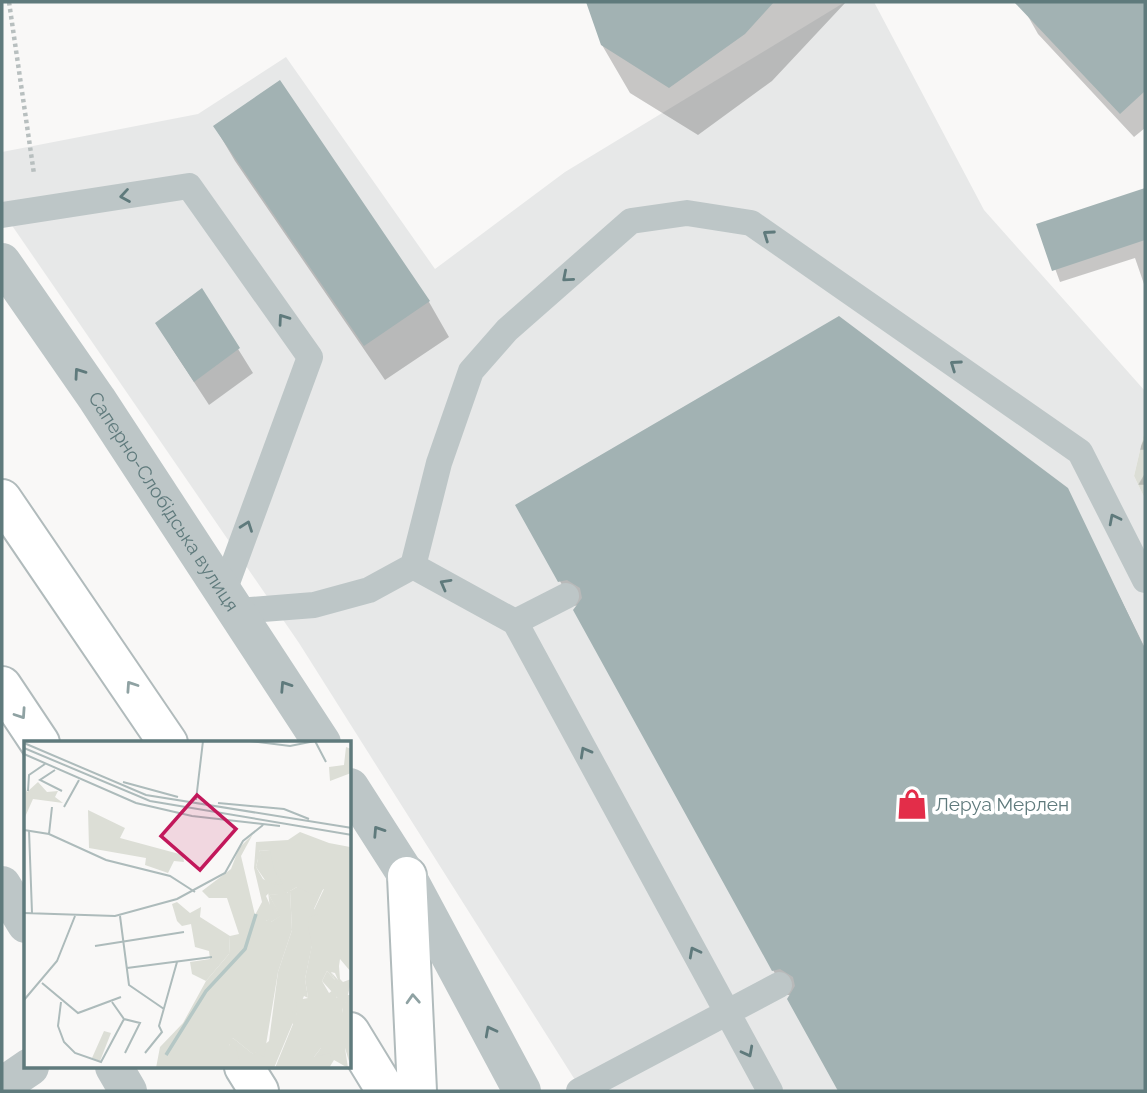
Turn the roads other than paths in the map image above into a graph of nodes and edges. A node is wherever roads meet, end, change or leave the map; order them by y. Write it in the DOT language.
graph roads {
  1 [pos="2,215"];
  2 [pos="2,262"];
  3 [pos="2,499"];
  4 [pos="413,566"];
  5 [pos="1145,580"];
  6 [pos="566,596"];
  7 [pos="231,601"];
  8 [pos="514,622"];
  9 [pos="2,686"];
  10 [pos="39,741"];
  11 [pos="168,741"];
  12 [pos="321,741"];
  13 [pos="352,790"];
  14 [pos="407,876"];
  15 [pos="2,885"];
  16 [pos="24,921"];
  17 [pos="779,985"];
  18 [pos="727,1012"];
  19 [pos="352,1035"];
  20 [pos="29,1068"];
  21 [pos="115,1068"];
  22 [pos="245,1068"];
  23 [pos="2,1086"];
  24 [pos="128,1091"];
  25 [pos="259,1091"];
  26 [pos="386,1091"];
  27 [pos="417,1091"];
  28 [pos="522,1091"];
  29 [pos="579,1091"];
  30 [pos="770,1091"];
  7 -- 1 [label="lane, one-way"];
  7 -- 2 [label="street, Саперно-Слобідська вулиця, one-way"];
  11 -- 3 [label="main road, one-way"];
  5 -- 4 [label="lane, one-way"];
  4 -- 7 [label="lane"];
  8 -- 4 [label="lane, one-way"];
  6 -- 8 [label="lane"];
  12 -- 7 [label="street, Саперно-Слобідська вулиця, one-way"];
  18 -- 8 [label="lane, one-way"];
  9 -- 10 [label="main road, one-way"];
  14 -- 13 [label="street, one-way"];
  27 -- 14 [label="main road, one-way"];
  28 -- 14 [label="street, one-way"];
  15 -- 16 [label="street"];
  17 -- 18 [label="lane"];
  18 -- 29 [label="lane"];
  18 -- 30 [label="lane, one-way"];
  19 -- 26 [label="main road"];
  20 -- 23 [label="street"];
  21 -- 24 [label="street"];
  22 -- 25 [label="main road"];
}
